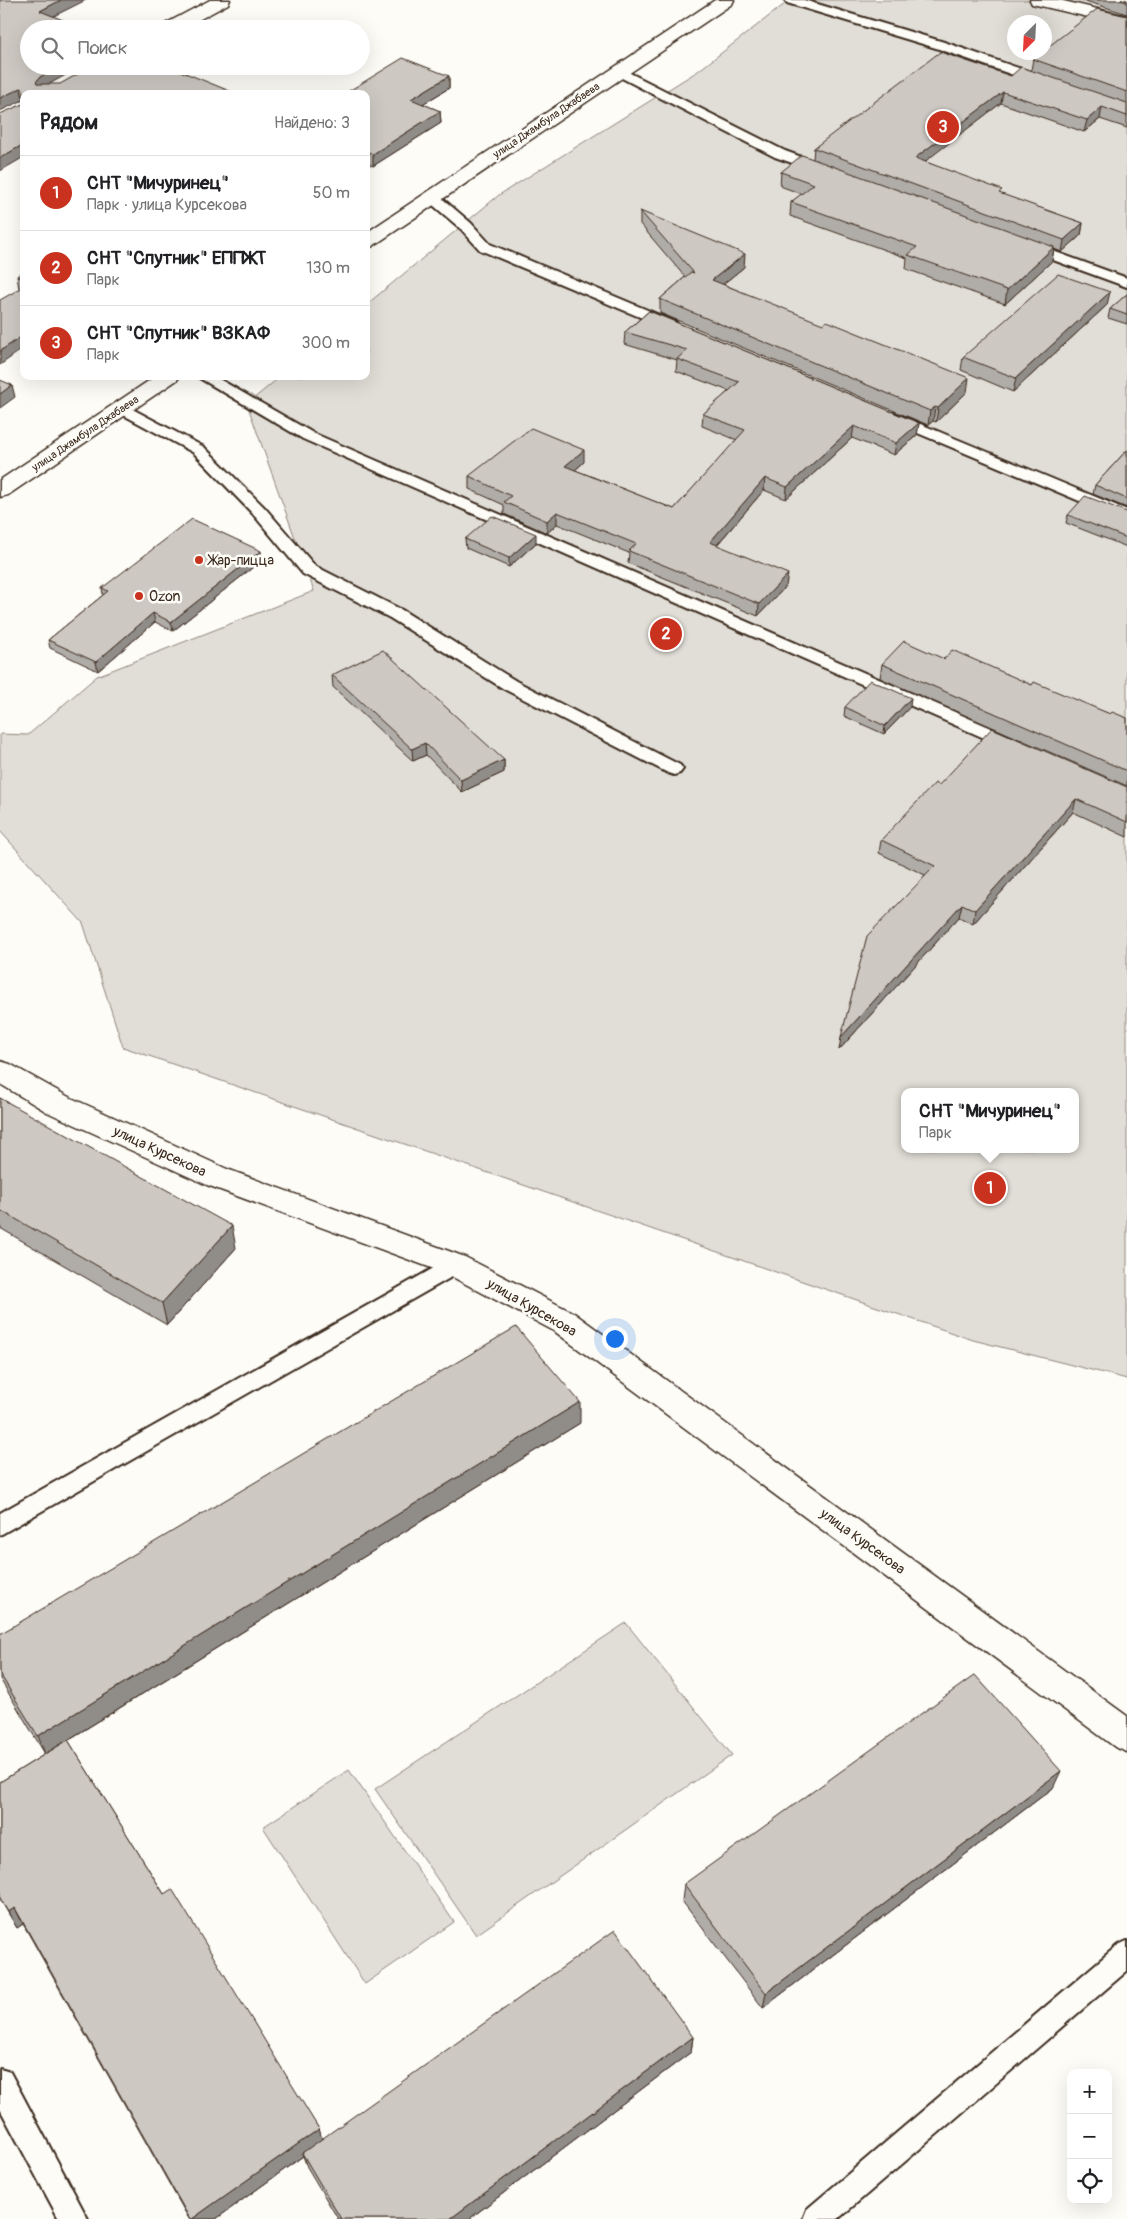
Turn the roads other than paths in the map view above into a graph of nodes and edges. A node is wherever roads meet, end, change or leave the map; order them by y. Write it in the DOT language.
graph roads {
  1 [pos="222,0"];
  2 [pos="726,0"];
  3 [pos="791,0"];
  4 [pos="1038,0"];
  5 [pos="185,20"];
  6 [pos="1127,21"];
  7 [pos="618,71"];
  8 [pos="1052,84"];
  9 [pos="835,174"];
  10 [pos="432,197"];
  11 [pos="370,239"];
  12 [pos="1018,242"];
  13 [pos="1127,283"];
  14 [pos="687,332"];
  15 [pos="164,380"];
  16 [pos="210,380"];
  17 [pos="121,408"];
  18 [pos="879,412"];
  19 [pos="0,490"];
  20 [pos="1127,516"];
  21 [pos="1027,750"];
  22 [pos="674,769"];
  23 [pos="0,1071"];
  24 [pos="455,1264"];
  25 [pos="0,1525"];
  26 [pos="1127,1736"];
  27 [pos="1127,1954"];
  28 [pos="0,2082"];
  29 [pos="74,2219"];
  30 [pos="817,2219"];
  1 -- 5 [label="street"];
  2 -- 7 [label="street, улица Джамбула Джабаева"];
  3 -- 8 [label="lane"];
  4 -- 6 [label="street"];
  7 -- 9 [label="lane"];
  7 -- 10 [label="street, улица Джамбула Джабаева"];
  10 -- 11 [label="street, улица Джамбула Джабаева"];
  10 -- 14 [label="lane"];
  12 -- 13 [label="lane"];
  15 -- 17 [label="street, улица Джамбула Джабаева"];
  16 -- 21 [label="lane"];
  17 -- 19 [label="street, улица Джамбула Джабаева"];
  17 -- 22 [label="lane"];
  18 -- 20 [label="lane"];
  23 -- 24 [label="street, улица Курсекова"];
  24 -- 25 [label="lane"];
  24 -- 26 [label="street, улица Курсекова"];
  27 -- 30 [label="lane"];
  28 -- 29 [label="lane"];
}
